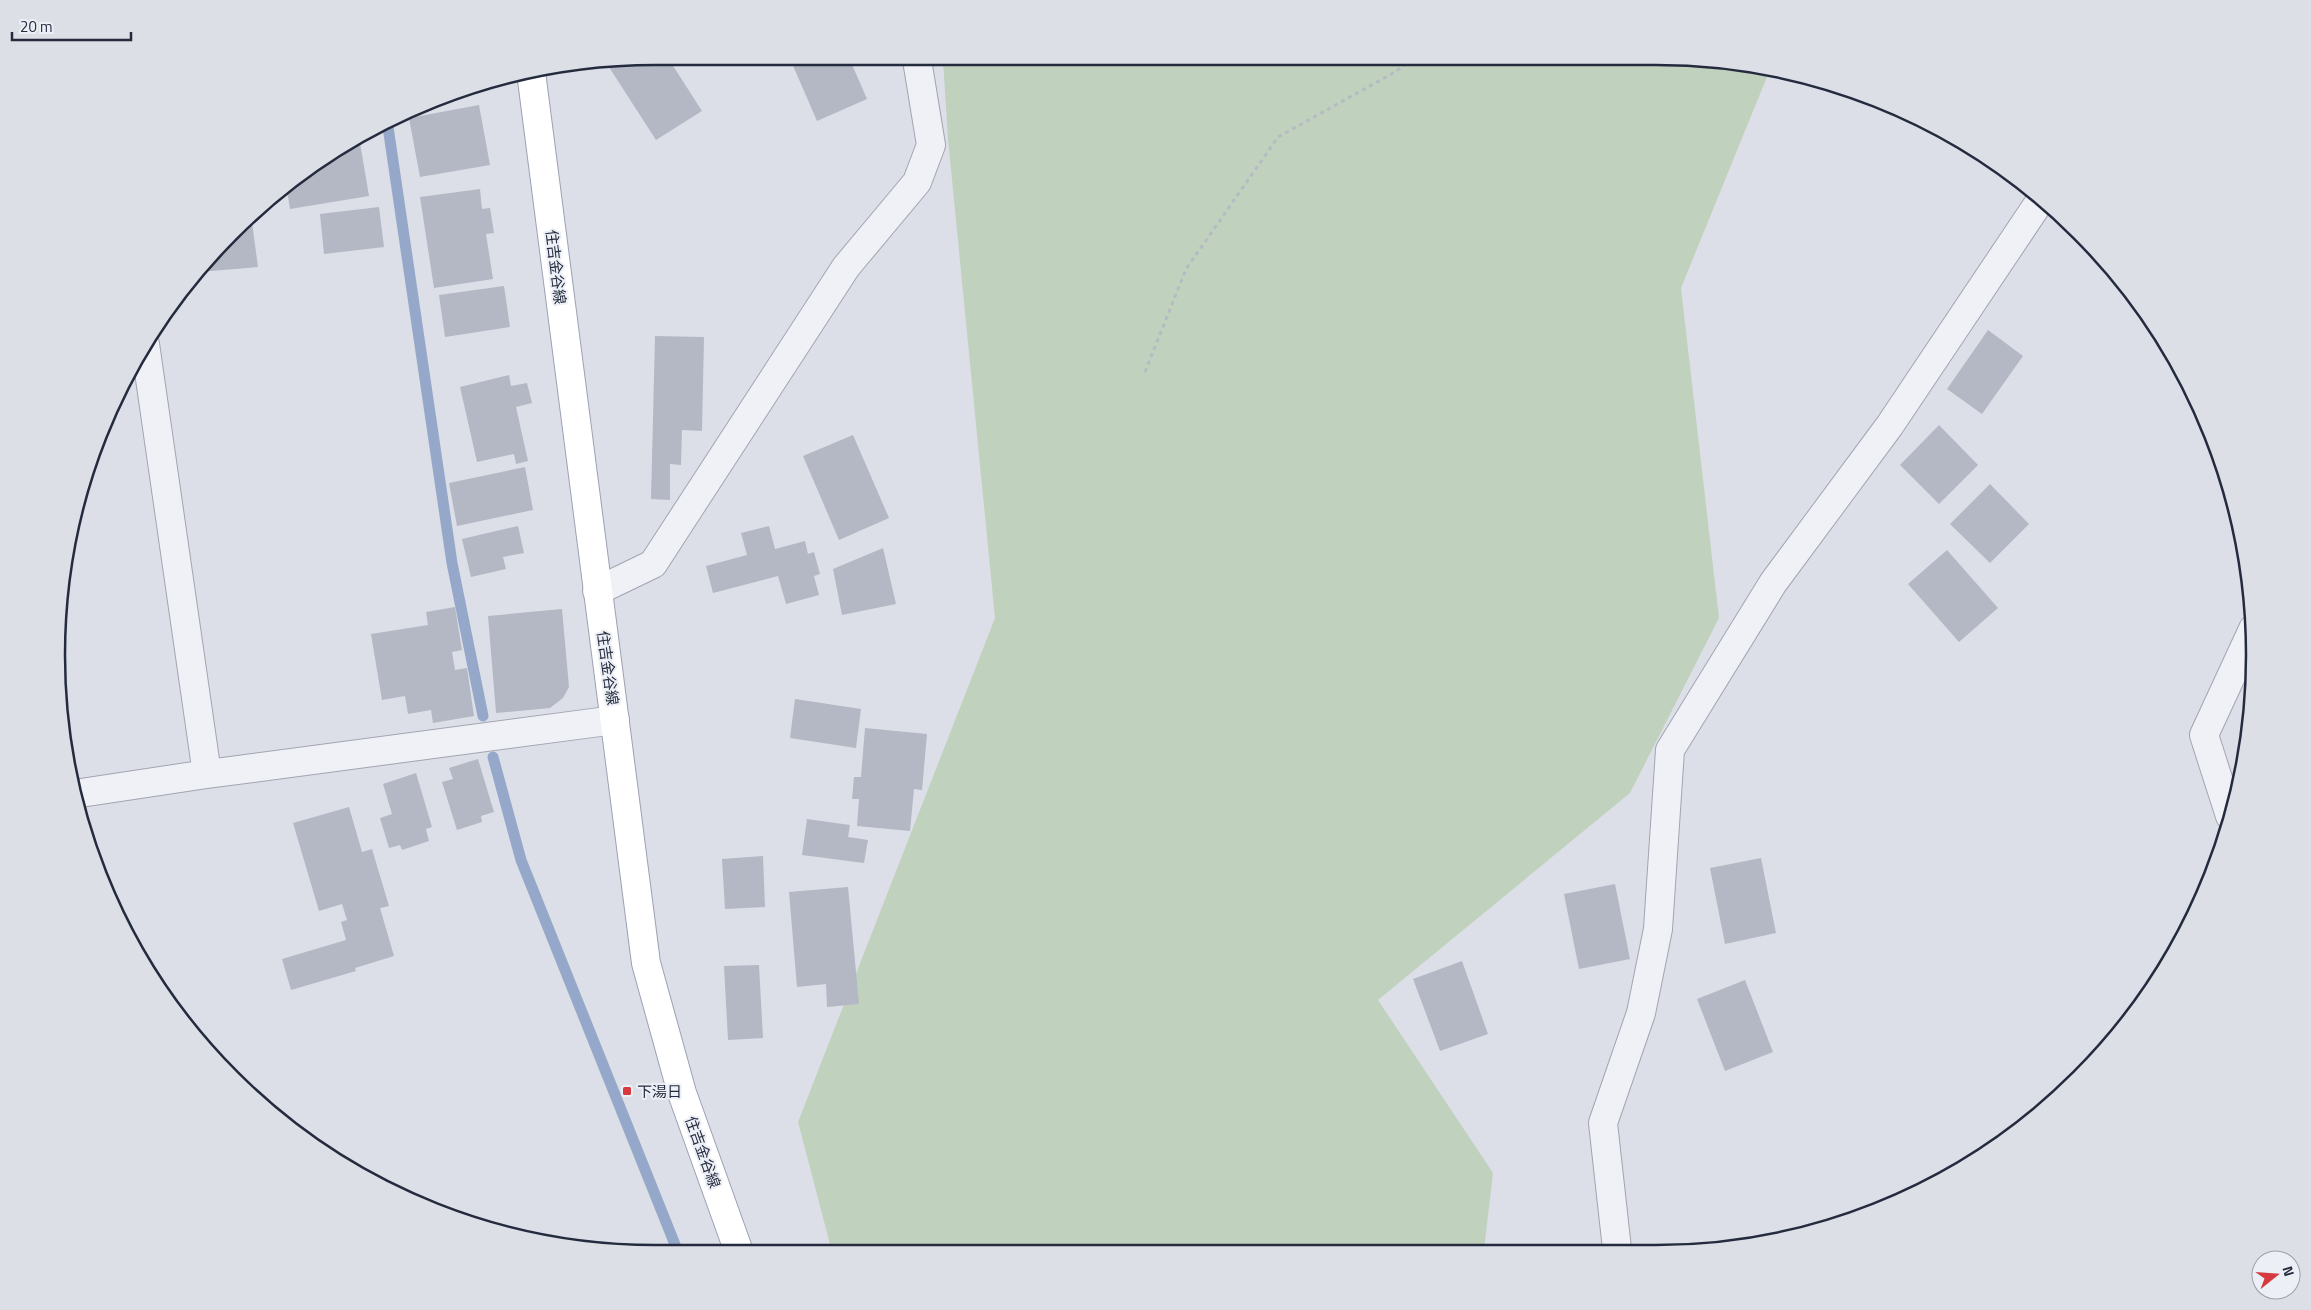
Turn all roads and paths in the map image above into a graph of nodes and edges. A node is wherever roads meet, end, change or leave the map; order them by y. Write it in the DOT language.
graph roads {
  1 [pos="918,65"];
  2 [pos="1404,65"];
  3 [pos="532,78"];
  4 [pos="2037,205"];
  5 [pos="147,356"];
  6 [pos="1145,372"];
  7 [pos="597,591"];
  8 [pos="2246,645"];
  9 [pos="615,720"];
  10 [pos="207,774"];
  11 [pos="81,793"];
  12 [pos="2227,805"];
  13 [pos="736,1245"];
  14 [pos="1617,1245"];
  1 -- 7 [label="street"];
  2 -- 6 [label="path"];
  3 -- 7 [label="main road, 住吉金谷線"];
  4 -- 14 [label="street"];
  5 -- 10 [label="street"];
  7 -- 9 [label="main road, 住吉金谷線"];
  8 -- 12 [label="street"];
  9 -- 10 [label="street"];
  9 -- 13 [label="main road, 住吉金谷線"];
  10 -- 11 [label="street"];
}
